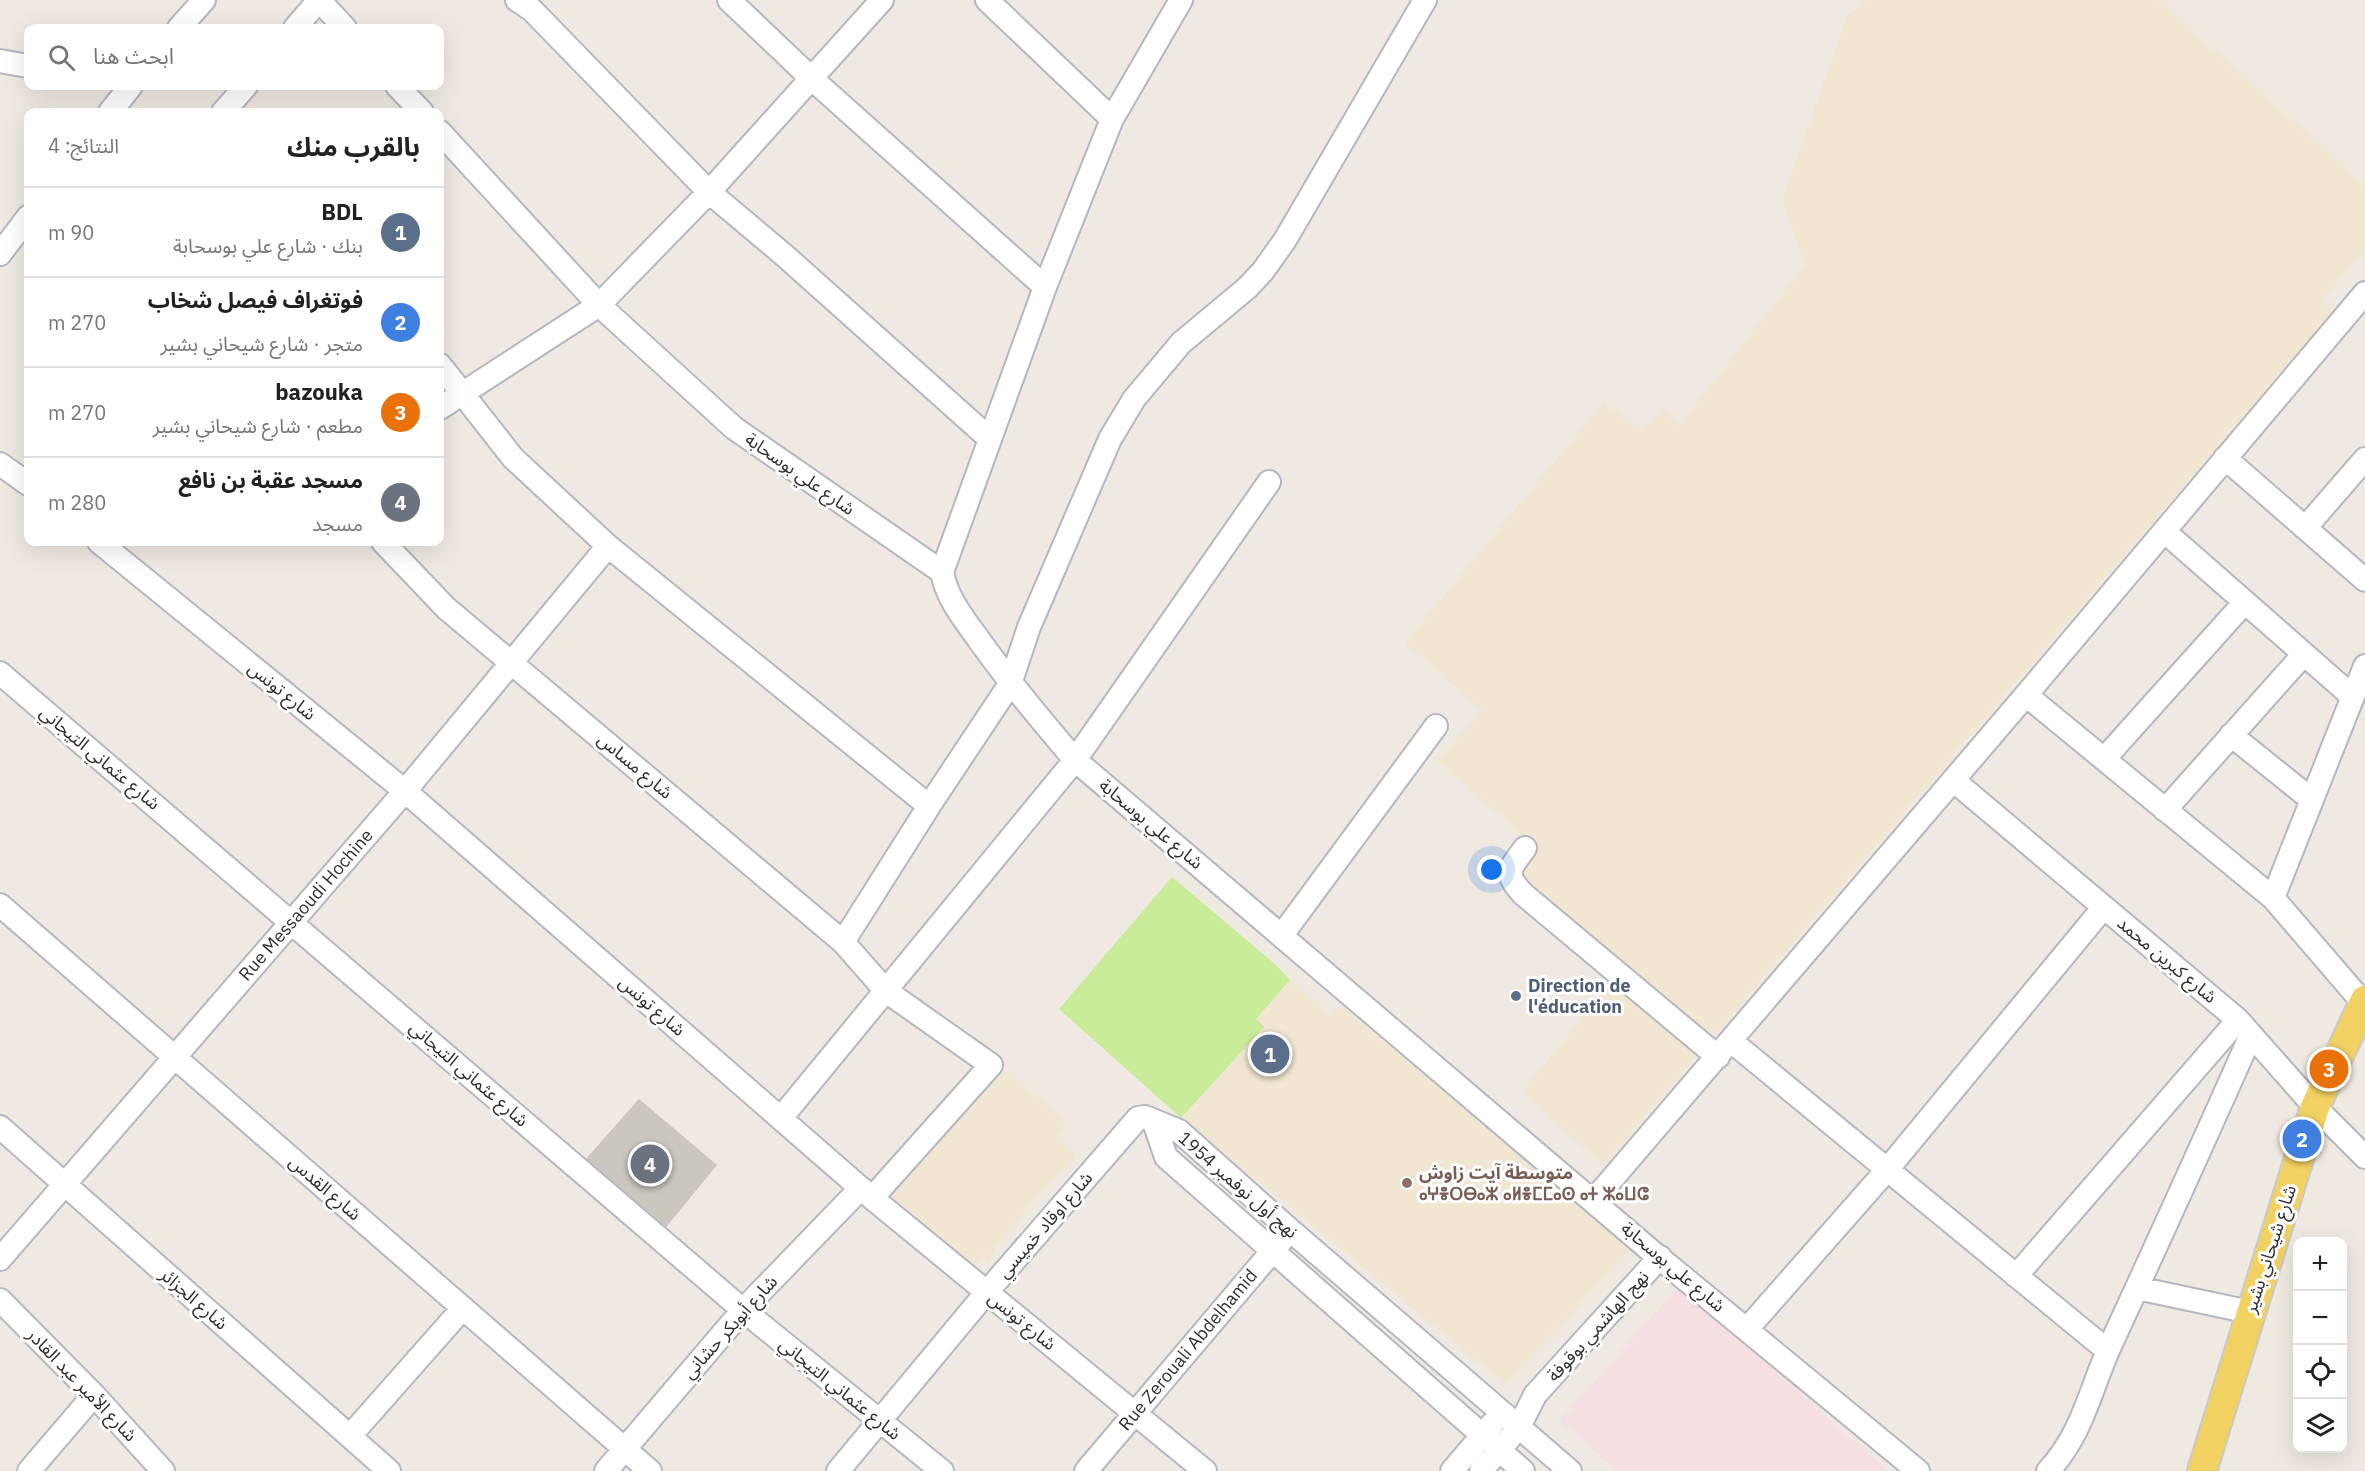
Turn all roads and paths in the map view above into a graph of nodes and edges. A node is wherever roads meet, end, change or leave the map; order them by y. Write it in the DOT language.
graph roads {
  1 [pos="204,0"];
  2 [pos="319,0"];
  3 [pos="517,0"];
  4 [pos="729,0"];
  5 [pos="882,0"];
  6 [pos="987,0"];
  7 [pos="1181,0"];
  8 [pos="1425,0"];
  9 [pos="183,24"];
  10 [pos="298,24"];
  11 [pos="341,24"];
  12 [pos="0,61"];
  13 [pos="24,65"];
  14 [pos="811,78"];
  15 [pos="127,90"];
  16 [pos="243,90"];
  17 [pos="401,90"];
  18 [pos="113,108"];
  19 [pos="229,108"];
  20 [pos="418,108"];
  21 [pos="1112,119"];
  22 [pos="444,136"];
  23 [pos="709,192"];
  24 [pos="24,222"];
  25 [pos="0,254"];
  26 [pos="1045,287"];
  27 [pos="2365,294"];
  28 [pos="598,306"];
  29 [pos="444,370"];
  30 [pos="462,394"];
  31 [pos="444,405"];
  32 [pos="990,439"];
  33 [pos="2225,458"];
  34 [pos="2365,459"];
  35 [pos="0,464"];
  36 [pos="24,481"];
  37 [pos="1269,482"];
  38 [pos="2305,528"];
  39 [pos="2164,531"];
  40 [pos="104,546"];
  41 [pos="387,546"];
  42 [pos="608,546"];
  43 [pos="942,572"];
  44 [pos="2365,580"];
  45 [pos="2245,602"];
  46 [pos="2304,654"];
  47 [pos="513,663"];
  48 [pos="2365,666"];
  49 [pos="0,673"];
  50 [pos="1010,684"];
  51 [pos="2026,695"];
  52 [pos="2353,697"];
  53 [pos="1436,726"];
  54 [pos="2231,735"];
  55 [pos="2104,759"];
  56 [pos="1075,760"];
  57 [pos="1953,780"];
  58 [pos="405,791"];
  59 [pos="2312,800"];
  60 [pos="929,806"];
  61 [pos="2165,810"];
  62 [pos="1525,848"];
  63 [pos="2273,898"];
  64 [pos="0,905"];
  65 [pos="2104,907"];
  66 [pos="291,921"];
  67 [pos="1282,935"];
  68 [pos="843,942"];
  69 [pos="886,991"];
  70 [pos="2364,1003"];
  71 [pos="2245,1027"];
  72 [pos="1724,1049"];
  73 [pos="176,1058"];
  74 [pos="2315,1107"];
  75 [pos="782,1118"];
  76 [pos="1146,1120"];
  77 [pos="0,1126"];
  78 [pos="2365,1156"];
  79 [pos="1886,1171"];
  80 [pos="64,1184"];
  81 [pos="866,1193"];
  82 [pos="1593,1200"];
  83 [pos="1290,1230"];
  84 [pos="1272,1251"];
  85 [pos="1660,1257"];
  86 [pos="0,1259"];
  87 [pos="2016,1276"];
  88 [pos="2137,1288"];
  89 [pos="986,1293"];
  90 [pos="0,1300"];
  91 [pos="463,1308"];
  92 [pos="743,1310"];
  93 [pos="2250,1312"];
  94 [pos="1747,1329"];
  95 [pos="2108,1351"];
  96 [pos="94,1395"];
  97 [pos="1535,1395"];
  98 [pos="1135,1412"];
  99 [pos="1503,1412"];
  100 [pos="881,1422"];
  101 [pos="1520,1427"];
  102 [pos="350,1436"];
  103 [pos="1491,1443"];
  104 [pos="624,1449"];
  105 [pos="29,1471"];
  106 [pos="163,1471"];
  107 [pos="389,1471"];
  108 [pos="606,1471"];
  109 [pos="650,1471"];
  110 [pos="838,1471"];
  111 [pos="942,1471"];
  112 [pos="1086,1471"];
  113 [pos="1204,1471"];
  114 [pos="1452,1471"];
  115 [pos="1481,1471"];
  116 [pos="1523,1471"];
  117 [pos="1570,1471"];
  118 [pos="1918,1471"];
  119 [pos="2048,1471"];
  120 [pos="2202,1471"];
  1 -- 9 [label="street"];
  2 -- 10 [label="street"];
  2 -- 11 [label="street"];
  3 -- 23 [label="street"];
  4 -- 14 [label="street"];
  5 -- 14 [label="street"];
  6 -- 21 [label="street"];
  7 -- 21 [label="street"];
  8 -- 50 [label="street"];
  12 -- 13 [label="street"];
  14 -- 23 [label="street"];
  14 -- 26 [label="street"];
  15 -- 18 [label="street"];
  16 -- 19 [label="street"];
  17 -- 20 [label="street"];
  21 -- 26 [label="street"];
  22 -- 28 [label="street, شارع علي بوسحابة"];
  23 -- 28 [label="street"];
  23 -- 32 [label="street"];
  24 -- 25 [label="street"];
  26 -- 32 [label="street"];
  27 -- 33 [label="street"];
  28 -- 30 [label="street"];
  28 -- 43 [label="street, شارع علي بوسحابة"];
  29 -- 30 [label="street"];
  30 -- 31 [label="street"];
  30 -- 42 [label="street"];
  32 -- 43 [label="street"];
  33 -- 38 [label="street"];
  33 -- 39 [label="street"];
  34 -- 38 [label="street"];
  35 -- 36 [label="street"];
  37 -- 56 [label="street"];
  38 -- 44 [label="street"];
  39 -- 45 [label="street"];
  39 -- 51 [label="street"];
  40 -- 58 [label="street, شارع تونس"];
  41 -- 47 [label="street, شارع مساس"];
  42 -- 47 [label="street, Rue Messaoudi Hochine"];
  42 -- 60 [label="street"];
  43 -- 50 [label="street, شارع علي بوسحابة"];
  45 -- 46 [label="street"];
  45 -- 55 [label="street"];
  46 -- 52 [label="street"];
  46 -- 54 [label="street"];
  47 -- 58 [label="street, Rue Messaoudi Hochine"];
  47 -- 68 [label="street, شارع مساس"];
  48 -- 52 [label="street"];
  49 -- 66 [label="street, شارع عثماني التيجاني"];
  50 -- 56 [label="street, شارع علي بوسحابة"];
  50 -- 60 [label="street"];
  51 -- 55 [label="street"];
  51 -- 57 [label="street"];
  52 -- 59 [label="street"];
  53 -- 67 [label="street"];
  54 -- 59 [label="street"];
  54 -- 61 [label="street"];
  55 -- 61 [label="street"];
  56 -- 67 [label="street, شارع علي بوسحابة"];
  56 -- 69 [label="street"];
  57 -- 65 [label="street, شارع كبرين محمد"];
  57 -- 72 [label="street"];
  58 -- 66 [label="street, Rue Messaoudi Hochine"];
  58 -- 75 [label="street, شارع تونس"];
  59 -- 63 [label="street"];
  60 -- 68 [label="street"];
  61 -- 63 [label="street"];
  62 -- 72 [label="street"];
  63 -- 70 [label="street"];
  64 -- 73 [label="street, شارع القدس"];
  65 -- 71 [label="street, شارع كبرين محمد"];
  65 -- 79 [label="street"];
  66 -- 73 [label="street, Rue Messaoudi Hochine"];
  66 -- 92 [label="street, شارع عثماني التيجاني"];
  67 -- 82 [label="street, شارع علي بوسحابة"];
  68 -- 69 [label="street, شارع مساس"];
  69 -- 75 [label="street"];
  69 -- 81 [label="street, شارع أبوبكر حشاني"];
  70 -- 74 [label="main road, شارع شيحاني بشير"];
  71 -- 74 [label="street, شارع كبرين محمد"];
  71 -- 87 [label="street"];
  71 -- 88 [label="street"];
  72 -- 79 [label="street"];
  72 -- 82 [label="street"];
  73 -- 80 [label="street, Rue Messaoudi Hochine"];
  73 -- 91 [label="street, شارع القدس"];
  74 -- 78 [label="street, شارع كبرين محمد"];
  74 -- 93 [label="main road, شارع شيحاني بشير"];
  75 -- 81 [label="street, شارع تونس"];
  76 -- 83 [label="street, نهج أول نوفمبر 1954"];
  76 -- 84 [label="street, نهج أول نوفمبر 1954"];
  76 -- 89 [label="street, شارع اوقاد خميسي"];
  77 -- 80 [label="street, شارع الجزائر"];
  79 -- 87 [label="street"];
  79 -- 94 [label="street"];
  80 -- 86 [label="street, Rue Messaoudi Hochine"];
  80 -- 102 [label="street, شارع الجزائر"];
  81 -- 89 [label="street, شارع تونس"];
  81 -- 92 [label="street, شارع أبوبكر حشاني"];
  82 -- 85 [label="street, شارع علي بوسحابة"];
  83 -- 84 [label="street, Rue Zerouali Abdelhamid"];
  83 -- 99 [label="street, نهج أول نوفمبر 1954"];
  84 -- 98 [label="street, Rue Zerouali Abdelhamid"];
  84 -- 103 [label="street, نهج أول نوفمبر 1954"];
  85 -- 94 [label="street, شارع علي بوسحابة"];
  85 -- 97 [label="street, نهج الهاشمي بوقوفة"];
  87 -- 95 [label="street"];
  88 -- 93 [label="street"];
  88 -- 95 [label="street"];
  89 -- 98 [label="street, شارع تونس"];
  89 -- 100 [label="street, شارع اوقاد خميسي"];
  90 -- 96 [label="street, شارع الأمير عبد القادر"];
  91 -- 102 [label="street"];
  91 -- 104 [label="street, شارع القدس"];
  92 -- 100 [label="street, شارع عثماني التيجاني"];
  92 -- 104 [label="street, شارع أبوبكر حشاني"];
  93 -- 120 [label="main road, شارع شيحاني بشير"];
  94 -- 118 [label="street, شارع علي بوسحابة"];
  95 -- 119 [label="street"];
  96 -- 105 [label="street"];
  96 -- 106 [label="street, شارع الأمير عبد القادر"];
  97 -- 99 [label="street, نهج الهاشمي بوقوفة"];
  97 -- 101 [label="street, نهج الهاشمي بوقوفة"];
  98 -- 112 [label="street, Rue Zerouali Abdelhamid"];
  98 -- 113 [label="street, شارع تونس"];
  99 -- 101 [label="street, نهج أول نوفمبر 1954"];
  99 -- 103 [label="street, نهج الهاشمي بوقوفة"];
  100 -- 110 [label="street, شارع اوقاد خميسي"];
  100 -- 111 [label="street, شارع عثماني التيجاني"];
  101 -- 103 [label="street, نهج الهاشمي بوقوفة"];
  101 -- 117 [label="street, نهج أول نوفمبر 1954"];
  102 -- 107 [label="street, شارع الجزائر"];
  103 -- 114 [label="street, نهج الهاشمي بوقوفة"];
  103 -- 115 [label="street, نهج الهاشمي بوقوفة"];
  103 -- 116 [label="street, نهج أول نوفمبر 1954"];
  104 -- 108 [label="street, شارع أبوبكر حشاني"];
  104 -- 109 [label="street, شارع القدس"];
}
